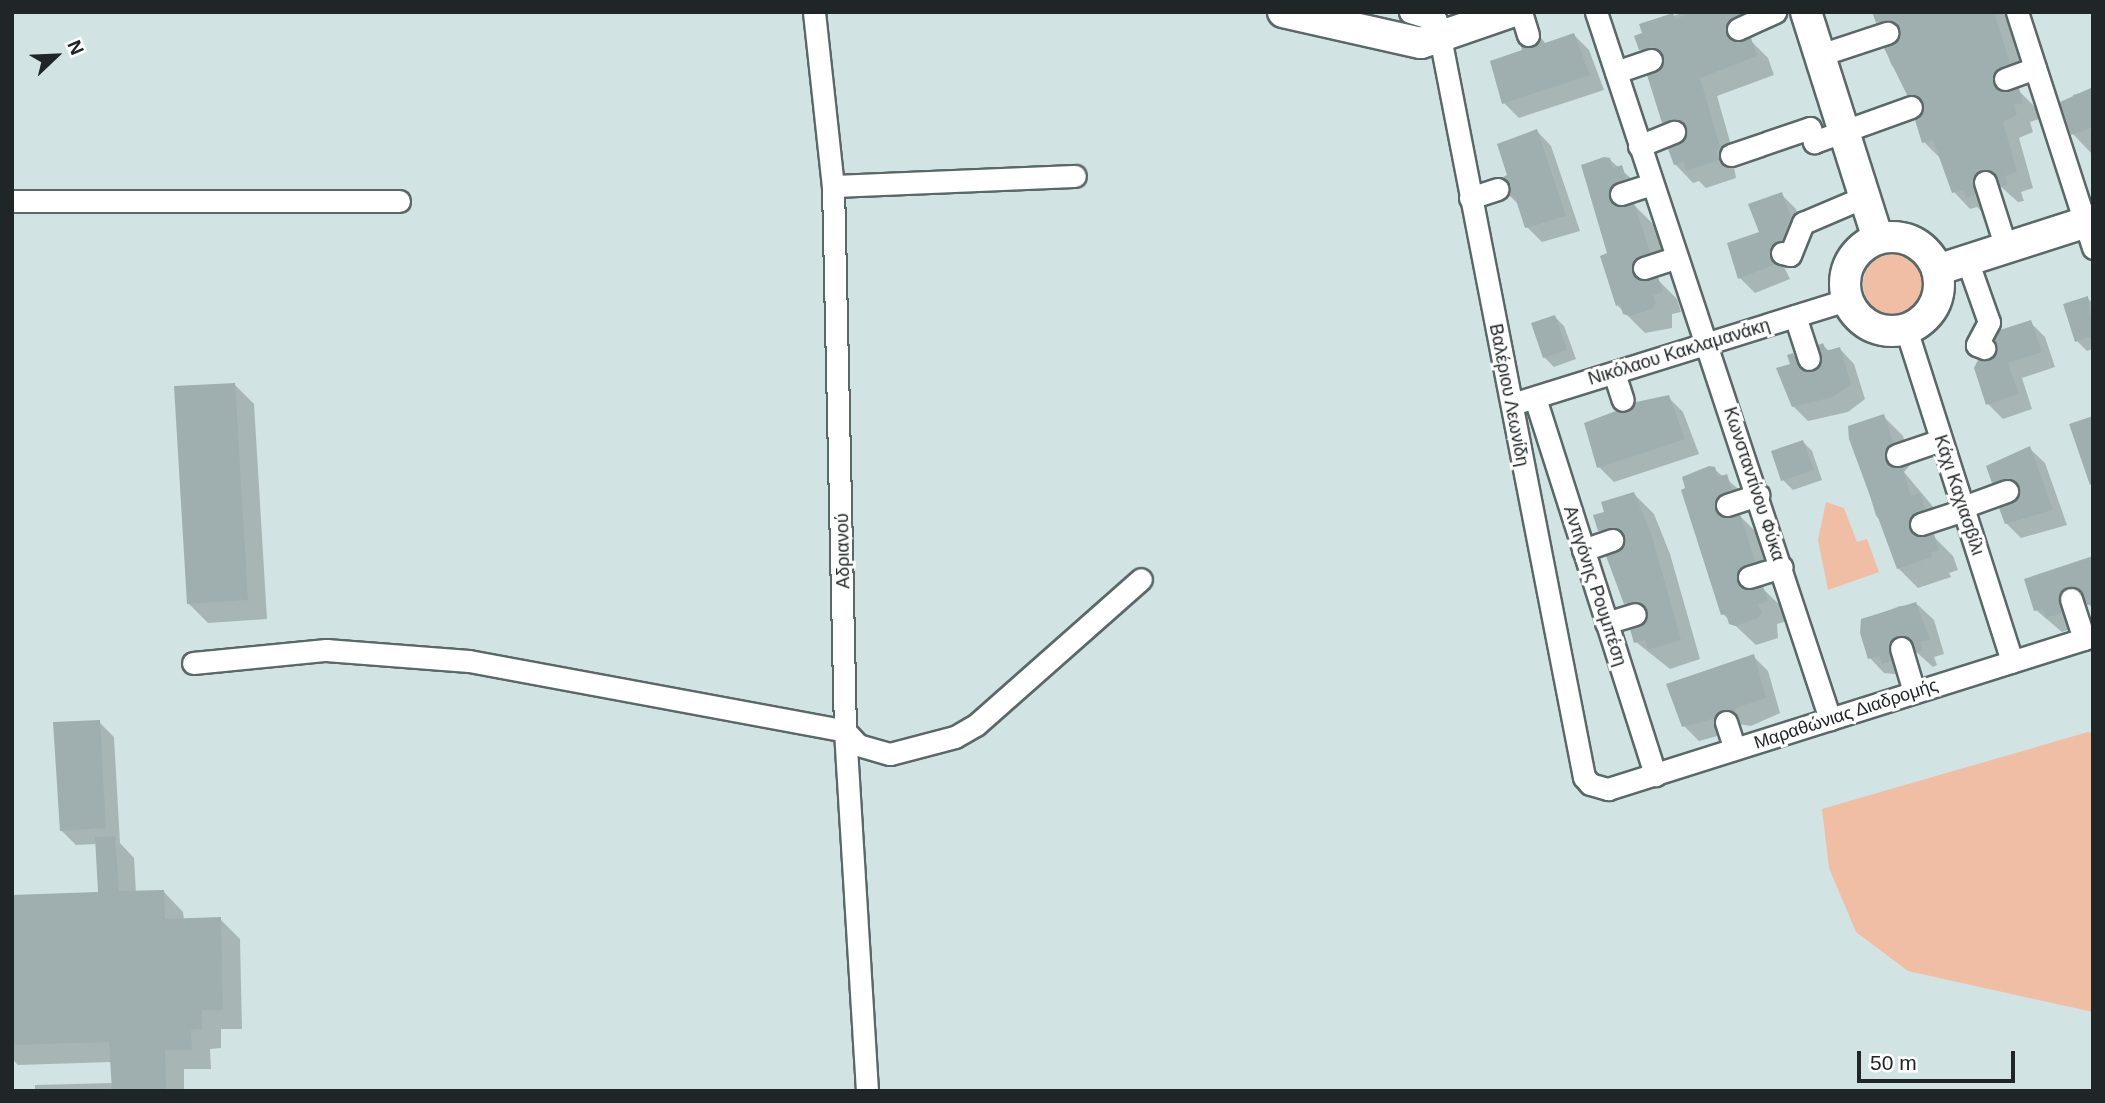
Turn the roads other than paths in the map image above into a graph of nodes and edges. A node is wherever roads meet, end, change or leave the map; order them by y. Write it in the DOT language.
graph roads {
  1 [pos="814,12"];
  2 [pos="1283,12"];
  3 [pos="1410,12"];
  4 [pos="1510,12"];
  5 [pos="1521,12"];
  6 [pos="1597,12"];
  7 [pos="1775,12"];
  8 [pos="1806,12"];
  9 [pos="2017,12"];
  10 [pos="1738,29"];
  11 [pos="1887,33"];
  12 [pos="1528,36"];
  13 [pos="1440,37"];
  14 [pos="1819,55"];
  15 [pos="1651,60"];
  16 [pos="2035,68"];
  17 [pos="1616,72"];
  18 [pos="2005,79"];
  19 [pos="1911,107"];
  20 [pos="1843,131"];
  21 [pos="1674,132"];
  22 [pos="1639,146"];
  23 [pos="1731,155"];
  24 [pos="1075,176"];
  25 [pos="1985,182"];
  26 [pos="1651,184"];
  27 [pos="834,186"];
  28 [pos="1497,189"];
  29 [pos="1621,194"];
  30 [pos="1864,197"];
  31 [pos="1470,198"];
  32 [pos="12,201"];
  33 [pos="399,201"];
  34 [pos="2090,231"];
  35 [pos="1878,239"];
  36 [pos="2006,248"];
  37 [pos="1783,253"];
  38 [pos="1675,258"];
  39 [pos="1967,260"];
  40 [pos="1644,268"];
  41 [pos="1937,270"];
  42 [pos="1847,300"];
  43 [pos="1795,316"];
  44 [pos="1906,329"];
  45 [pos="1703,345"];
  46 [pos="1984,348"];
  47 [pos="1809,359"];
  48 [pos="1614,373"];
  49 [pos="1535,398"];
  50 [pos="1623,400"];
  51 [pos="1510,404"];
  52 [pos="1941,440"];
  53 [pos="1897,455"];
  54 [pos="2007,491"];
  55 [pos="1758,495"];
  56 [pos="1727,505"];
  57 [pos="1963,508"];
  58 [pos="1921,524"];
  59 [pos="1612,540"];
  60 [pos="1583,550"];
  61 [pos="1781,567"];
  62 [pos="1749,577"];
  63 [pos="1141,579"];
  64 [pos="2071,599"];
  65 [pos="1635,614"];
  66 [pos="1606,623"];
  67 [pos="2088,637"];
  68 [pos="1901,648"];
  69 [pos="2012,661"];
  70 [pos="193,663"];
  71 [pos="1914,692"];
  72 [pos="1830,719"];
  73 [pos="1726,722"];
  74 [pos="845,731"];
  75 [pos="1735,749"];
  76 [pos="1655,775"];
  77 [pos="1599,789"];
  78 [pos="867,1091"];
  1 -- 27 [label="street, Αδριανού"];
  2 -- 13 [label="street"];
  3 -- 13 [label="street"];
  4 -- 13 [label="street"];
  5 -- 12 [label="street"];
  6 -- 17 [label="street, Κωνσταντίνου Φύκα"];
  7 -- 10 [label="street"];
  8 -- 14 [label="street"];
  9 -- 16 [label="street"];
  11 -- 14 [label="street"];
  13 -- 31 [label="street, Βαλέριου Λεωνίδη"];
  14 -- 20 [label="street"];
  15 -- 17 [label="street"];
  16 -- 18 [label="street"];
  16 -- 34 [label="street"];
  17 -- 22 [label="street, Κωνσταντίνου Φύκα"];
  19 -- 20 [label="street"];
  20 -- 23 [label="street"];
  20 -- 30 [label="street"];
  21 -- 22 [label="street"];
  22 -- 26 [label="street, Κωνσταντίνου Φύκα"];
  24 -- 27 [label="street"];
  25 -- 36 [label="street"];
  26 -- 29 [label="street"];
  26 -- 38 [label="street, Κωνσταντίνου Φύκα"];
  27 -- 74 [label="street, Αδριανού"];
  28 -- 31 [label="street"];
  30 -- 35 [label="street"];
  30 -- 37 [label="street"];
  31 -- 51 [label="street, Βαλέριου Λεωνίδη"];
  32 -- 33 [label="street"];
  34 -- 36 [label="street"];
  35 -- 41 [label="street"];
  35 -- 42 [label="street"];
  36 -- 39 [label="street"];
  38 -- 40 [label="street"];
  38 -- 45 [label="street, Κωνσταντίνου Φύκα"];
  39 -- 41 [label="street"];
  39 -- 46 [label="street"];
  41 -- 44 [label="street"];
  42 -- 43 [label="street, Νικόλαου Κακλαμανάκη"];
  42 -- 44 [label="street"];
  43 -- 45 [label="street, Νικόλαου Κακλαμανάκη"];
  43 -- 47 [label="street"];
  44 -- 52 [label="street, Κάχι Καχιασβίλι"];
  45 -- 48 [label="street, Νικόλαου Κακλαμανάκη"];
  45 -- 55 [label="street, Κωνσταντίνου Φύκα"];
  48 -- 49 [label="street, Νικόλαου Κακλαμανάκη"];
  48 -- 50 [label="street"];
  49 -- 51 [label="street, Νικόλαου Κακλαμανάκη"];
  49 -- 60 [label="street, Αντιγόνης Ρουμπέση"];
  51 -- 77 [label="street, Βαλέριου Λεωνίδη"];
  52 -- 53 [label="street"];
  52 -- 57 [label="street, Κάχι Καχιασβίλι"];
  54 -- 57 [label="street"];
  55 -- 56 [label="street"];
  55 -- 61 [label="street, Κωνσταντίνου Φύκα"];
  57 -- 58 [label="street"];
  57 -- 69 [label="street, Κάχι Καχιασβίλι"];
  59 -- 60 [label="street"];
  60 -- 66 [label="street, Αντιγόνης Ρουμπέση"];
  61 -- 62 [label="street"];
  61 -- 72 [label="street, Κωνσταντίνου Φύκα"];
  63 -- 74 [label="street"];
  64 -- 67 [label="street"];
  65 -- 66 [label="street"];
  66 -- 76 [label="street, Αντιγόνης Ρουμπέση"];
  67 -- 69 [label="street, Μαραθώνιας Διαδρομής"];
  68 -- 71 [label="street"];
  69 -- 71 [label="street, Μαραθώνιας Διαδρομής"];
  70 -- 74 [label="street"];
  71 -- 72 [label="street, Μαραθώνιας Διαδρομής"];
  72 -- 75 [label="street, Μαραθώνιας Διαδρομής"];
  73 -- 75 [label="street"];
  74 -- 78 [label="street, Αδριανού"];
  75 -- 76 [label="street, Μαραθώνιας Διαδρομής"];
  76 -- 77 [label="street, Μαραθώνιας Διαδρομής"];
}
